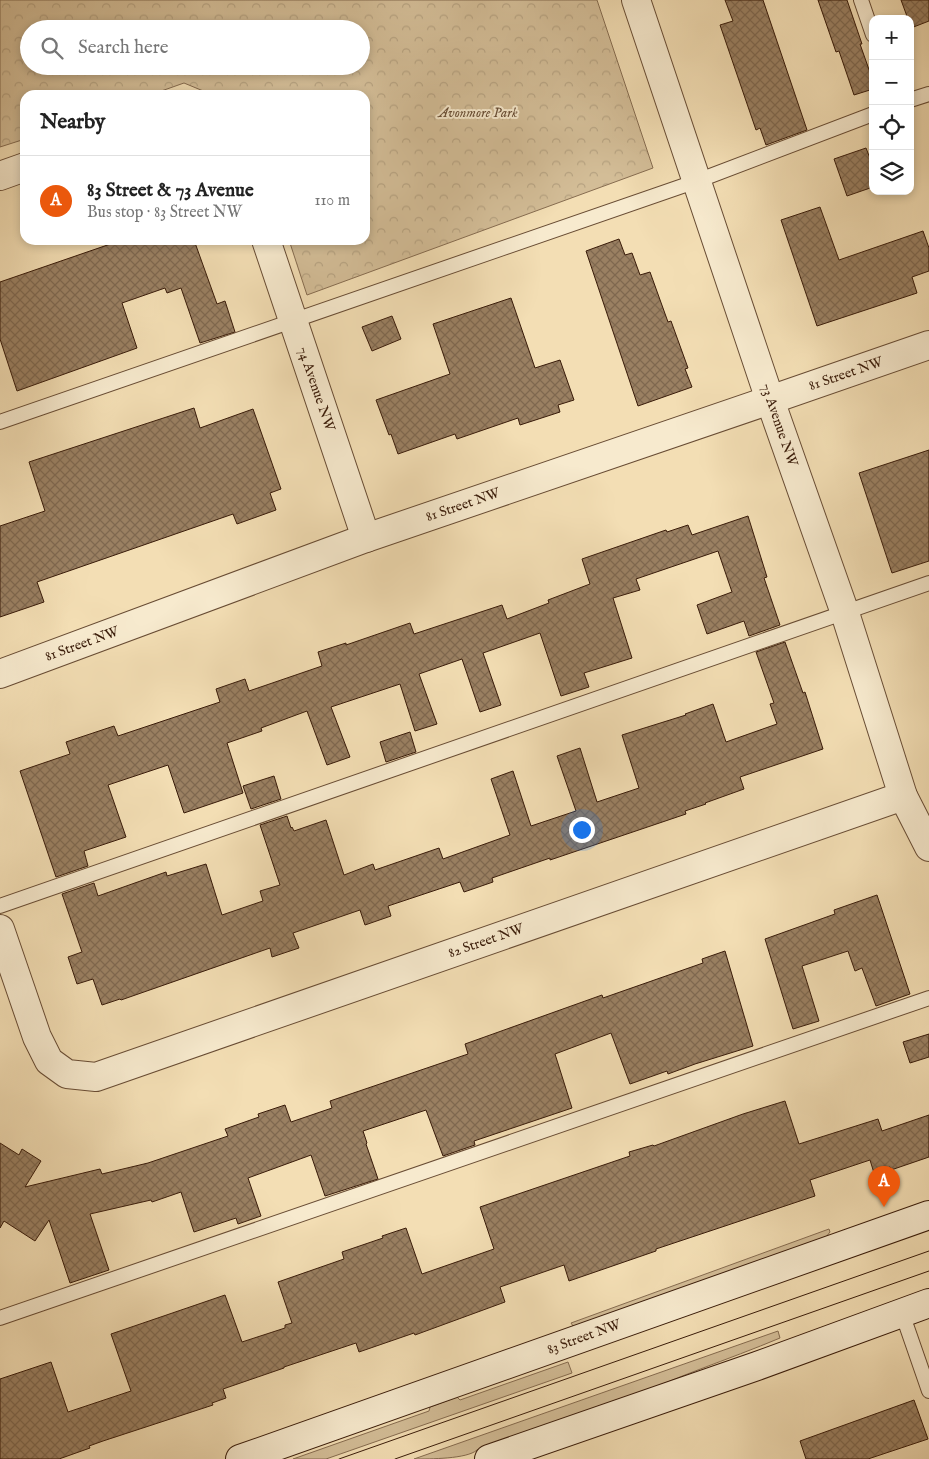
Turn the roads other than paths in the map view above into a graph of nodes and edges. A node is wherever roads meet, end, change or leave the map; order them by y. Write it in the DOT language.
graph roads {
  1 [pos="636,0"];
  2 [pos="861,0"];
  3 [pos="869,23"];
  4 [pos="929,94"];
  5 [pos="914,99"];
  6 [pos="869,116"];
  7 [pos="20,169"];
  8 [pos="0,176"];
  9 [pos="697,181"];
  10 [pos="268,245"];
  11 [pos="292,320"];
  12 [pos="929,345"];
  13 [pos="770,400"];
  14 [pos="0,422"];
  15 [pos="366,538"];
  16 [pos="929,583"];
  17 [pos="845,613"];
  18 [pos="0,674"];
  19 [pos="903,796"];
  20 [pos="929,847"];
  21 [pos="0,906"];
  22 [pos="0,929"];
  23 [pos="929,998"];
  24 [pos="929,1215"];
  25 [pos="929,1303"];
  26 [pos="902,1313"];
  27 [pos="0,1318"];
  28 [pos="929,1391"];
  29 [pos="240,1459"];
  30 [pos="489,1459"];
  1 -- 9 [label="street, 73 Avenue NW"];
  2 -- 3 [label="lane"];
  4 -- 5 [label="lane"];
  6 -- 9 [label="lane"];
  7 -- 8 [label="street"];
  9 -- 11 [label="lane"];
  9 -- 13 [label="street, 73 Avenue NW"];
  10 -- 11 [label="street, 74 Avenue NW"];
  11 -- 14 [label="lane"];
  11 -- 15 [label="street, 74 Avenue NW"];
  12 -- 13 [label="street, 81 Street NW"];
  13 -- 15 [label="street, 81 Street NW"];
  13 -- 17 [label="street, 73 Avenue NW"];
  15 -- 18 [label="street, 81 Street NW"];
  16 -- 17 [label="lane"];
  17 -- 19 [label="street, 73 Avenue NW"];
  17 -- 21 [label="lane"];
  19 -- 20 [label="street, 73 Avenue NW"];
  19 -- 22 [label="street, 82 Street NW"];
  23 -- 27 [label="lane"];
  24 -- 29 [label="street, 83 Street NW"];
  25 -- 26 [label="street"];
  26 -- 28 [label="lane"];
  26 -- 30 [label="street"];
}
